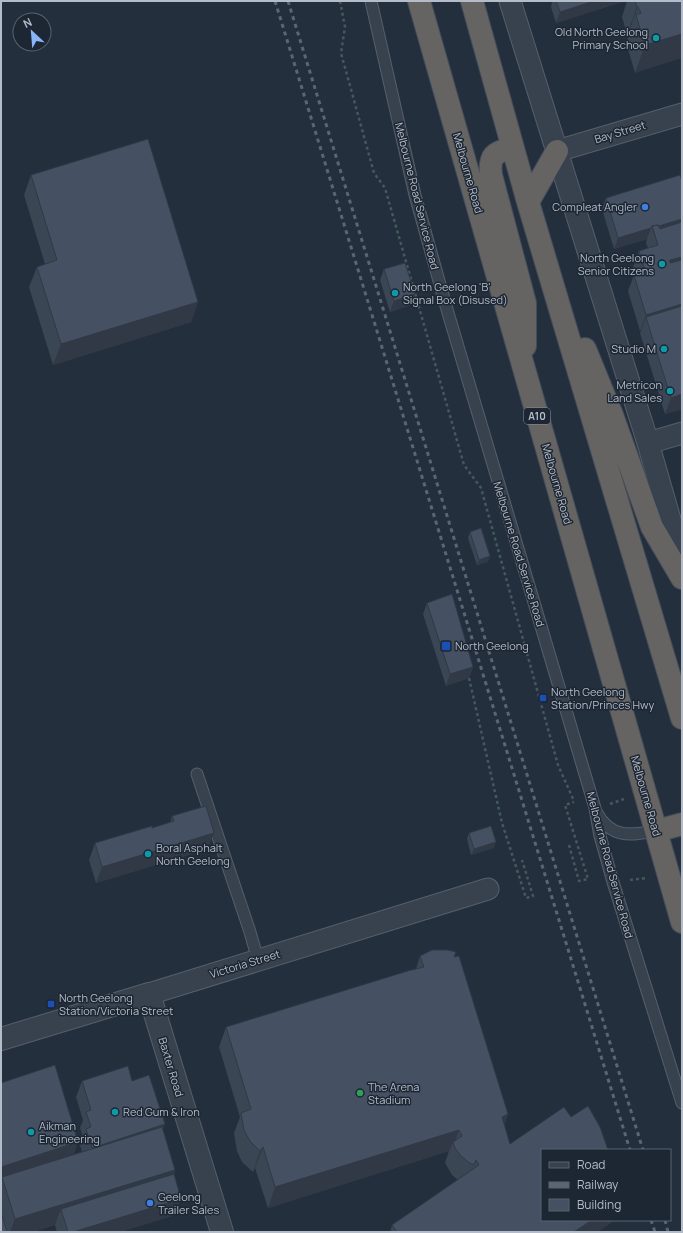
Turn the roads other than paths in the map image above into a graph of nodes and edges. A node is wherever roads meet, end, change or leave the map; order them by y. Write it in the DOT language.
graph roads {
  1 [pos="372,1"];
  2 [pos="419,1"];
  3 [pos="472,1"];
  4 [pos="510,1"];
  5 [pos="682,114"];
  6 [pos="512,148"];
  7 [pos="557,151"];
  8 [pos="528,202"];
  9 [pos="541,247"];
  10 [pos="525,372"];
  11 [pos="682,433"];
  12 [pos="648,443"];
  13 [pos="682,561"];
  14 [pos="682,578"];
  15 [pos="682,718"];
  16 [pos="197,774"];
  17 [pos="595,808"];
  18 [pos="682,824"];
  19 [pos="656,831"];
  20 [pos="488,889"];
  21 [pos="682,922"];
  22 [pos="258,960"];
  23 [pos="149,994"];
  24 [pos="1,1039"];
  25 [pos="682,1103"];
  26 [pos="222,1232"];
  1 -- 17 [label="lane, Melbourne Road Service Road"];
  2 -- 10 [label="highway, Melbourne Road / A10"];
  3 -- 6 [label="highway"];
  4 -- 7 [label="street"];
  5 -- 7 [label="street, Bay Street"];
  6 -- 8 [label="highway"];
  6 -- 10 [label="highway"];
  7 -- 8 [label="highway"];
  7 -- 12 [label="street"];
  8 -- 9 [label="highway"];
  9 -- 14 [label="highway"];
  9 -- 15 [label="highway"];
  10 -- 19 [label="highway, Melbourne Road / A10"];
  11 -- 12 [label="street"];
  12 -- 13 [label="street"];
  16 -- 22 [label="lane"];
  17 -- 19 [label="lane"];
  17 -- 25 [label="lane, Melbourne Road Service Road"];
  18 -- 19 [label="highway"];
  19 -- 21 [label="highway, Melbourne Road / A10"];
  20 -- 22 [label="street, Victoria Street"];
  22 -- 23 [label="street, Victoria Street"];
  23 -- 24 [label="street, Victoria Street"];
  23 -- 26 [label="street, Baxter Road"];
}
